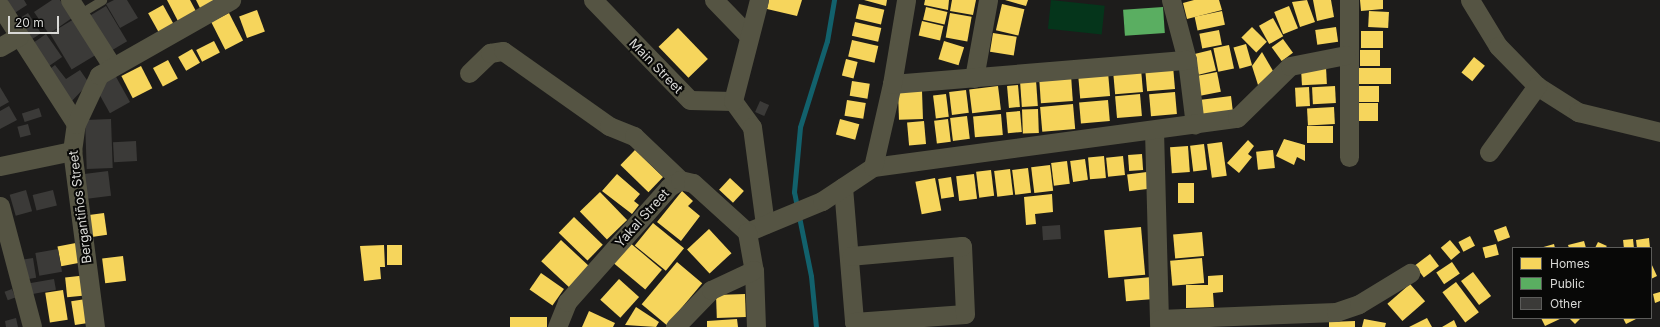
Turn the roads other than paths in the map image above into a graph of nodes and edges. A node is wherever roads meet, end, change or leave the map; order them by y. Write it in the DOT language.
graph roads {
  1 [pos="102,0"];
  2 [pos="231,0"];
  3 [pos="593,0"];
  4 [pos="714,0"];
  5 [pos="759,0"];
  6 [pos="906,0"];
  7 [pos="988,0"];
  8 [pos="1171,0"];
  9 [pos="1349,0"];
  10 [pos="1470,0"];
  11 [pos="0,6"];
  12 [pos="74,7"];
  13 [pos="19,36"];
  14 [pos="749,36"];
  15 [pos="0,47"];
  16 [pos="1346,55"];
  17 [pos="1187,60"];
  18 [pos="112,66"];
  19 [pos="469,73"];
  20 [pos="974,78"];
  21 [pos="892,84"];
  22 [pos="1537,86"];
  23 [pos="733,101"];
  24 [pos="76,124"];
  25 [pos="1195,125"];
  26 [pos="1154,130"];
  27 [pos="1660,132"];
  28 [pos="72,151"];
  29 [pos="1489,152"];
  30 [pos="1349,157"];
  31 [pos="0,166"];
  32 [pos="873,167"];
  33 [pos="680,180"];
  34 [pos="843,187"];
  35 [pos="0,206"];
  36 [pos="765,224"];
  37 [pos="747,232"];
  38 [pos="851,256"];
  39 [pos="754,270"];
  40 [pos="1410,273"];
  41 [pos="1159,323"];
  42 [pos="32,326"];
  43 [pos="95,327"];
  44 [pos="557,327"];
  45 [pos="675,327"];
  46 [pos="756,327"];
  1 -- 12 [label="lane"];
  2 -- 18 [label="street, Bergantiños Street"];
  3 -- 23 [label="street, Main Street"];
  4 -- 14 [label="street"];
  5 -- 14 [label="street"];
  6 -- 21 [label="street"];
  7 -- 20 [label="street"];
  8 -- 17 [label="street"];
  9 -- 16 [label="street"];
  10 -- 22 [label="street"];
  11 -- 13 [label="street"];
  12 -- 18 [label="street"];
  13 -- 15 [label="street"];
  13 -- 24 [label="street"];
  14 -- 23 [label="street"];
  16 -- 25 [label="street"];
  16 -- 30 [label="street"];
  17 -- 20 [label="street"];
  17 -- 25 [label="street"];
  18 -- 24 [label="street, Bergantiños Street"];
  19 -- 33 [label="street"];
  20 -- 21 [label="street"];
  21 -- 32 [label="street"];
  22 -- 27 [label="street"];
  22 -- 29 [label="street"];
  23 -- 36 [label="street"];
  24 -- 28 [label="street, Bergantiños Street"];
  25 -- 26 [label="street"];
  26 -- 32 [label="street"];
  26 -- 41 [label="street"];
  28 -- 31 [label="street"];
  28 -- 43 [label="street, Bergantiños Street"];
  32 -- 34 [label="street"];
  33 -- 37 [label="street, Yakal Street"];
  33 -- 44 [label="street, Yakal Street"];
  34 -- 36 [label="street"];
  34 -- 38 [label="street"];
  35 -- 42 [label="street"];
  36 -- 37 [label="street"];
  37 -- 39 [label="street"];
  38 -- 38 [label="street"];
  39 -- 45 [label="street"];
  39 -- 46 [label="street"];
  40 -- 41 [label="street"];
}
